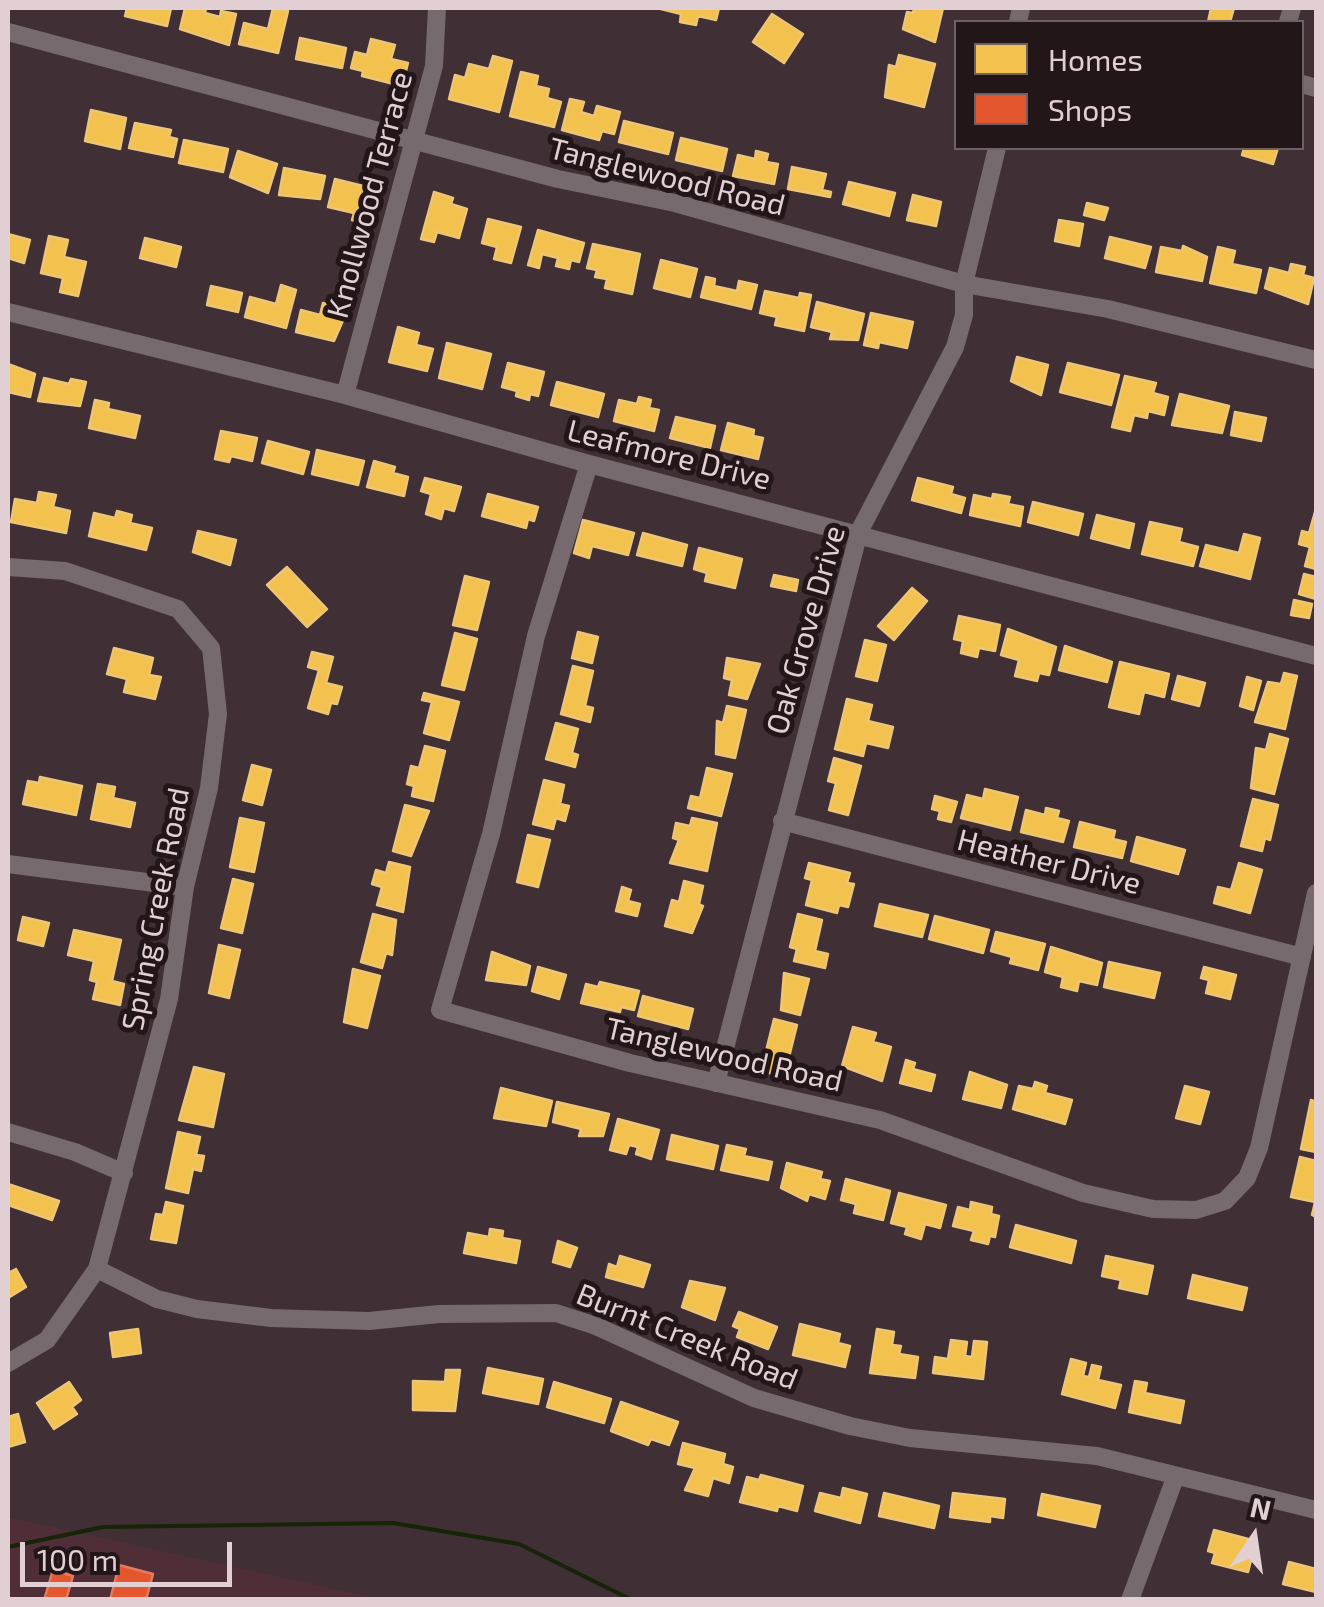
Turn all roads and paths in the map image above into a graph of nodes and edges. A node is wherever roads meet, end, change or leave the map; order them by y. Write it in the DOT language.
graph roads {
  1 [pos="438,8"];
  2 [pos="8,32"];
  3 [pos="411,140"];
  4 [pos="996,150"];
  5 [pos="964,284"];
  6 [pos="8,312"];
  7 [pos="1316,360"];
  8 [pos="345,395"];
  9 [pos="588,464"];
  10 [pos="859,532"];
  11 [pos="8,567"];
  12 [pos="1316,656"];
  13 [pos="782,821"];
  14 [pos="8,864"];
  15 [pos="185,887"];
  16 [pos="1316,894"];
  17 [pos="1302,958"];
  18 [pos="716,1083"];
  19 [pos="8,1132"];
  20 [pos="124,1173"];
  21 [pos="96,1269"];
  22 [pos="8,1363"];
  23 [pos="1176,1478"];
  24 [pos="1316,1510"];
  25 [pos="1130,1600"];
  1 -- 3 [label="street, Knollwood Terrace"];
  2 -- 3 [label="street, Tanglewood Road"];
  3 -- 5 [label="street, Tanglewood Road"];
  3 -- 8 [label="street, Knollwood Terrace"];
  4 -- 5 [label="street, Oak Grove Drive"];
  5 -- 7 [label="street, Tanglewood Road"];
  5 -- 10 [label="street, Oak Grove Drive"];
  6 -- 8 [label="street, Leafmore Drive"];
  8 -- 9 [label="street, Leafmore Drive"];
  9 -- 10 [label="street, Leafmore Drive"];
  9 -- 18 [label="street, Tanglewood Road"];
  10 -- 12 [label="street, Leafmore Drive"];
  10 -- 13 [label="street, Oak Grove Drive"];
  11 -- 15 [label="street, Spring Creek Road"];
  13 -- 17 [label="street, Heather Drive"];
  13 -- 18 [label="street, Oak Grove Drive"];
  14 -- 15 [label="street"];
  15 -- 20 [label="street, Spring Creek Road"];
  16 -- 17 [label="street, Tanglewood Road"];
  17 -- 18 [label="street, Tanglewood Road"];
  19 -- 20 [label="street"];
  20 -- 21 [label="street, Spring Creek Road"];
  21 -- 22 [label="street, Spring Creek Road"];
  21 -- 23 [label="street, Burnt Creek Road"];
  23 -- 24 [label="street, Burnt Creek Road"];
  23 -- 25 [label="street"];
}
